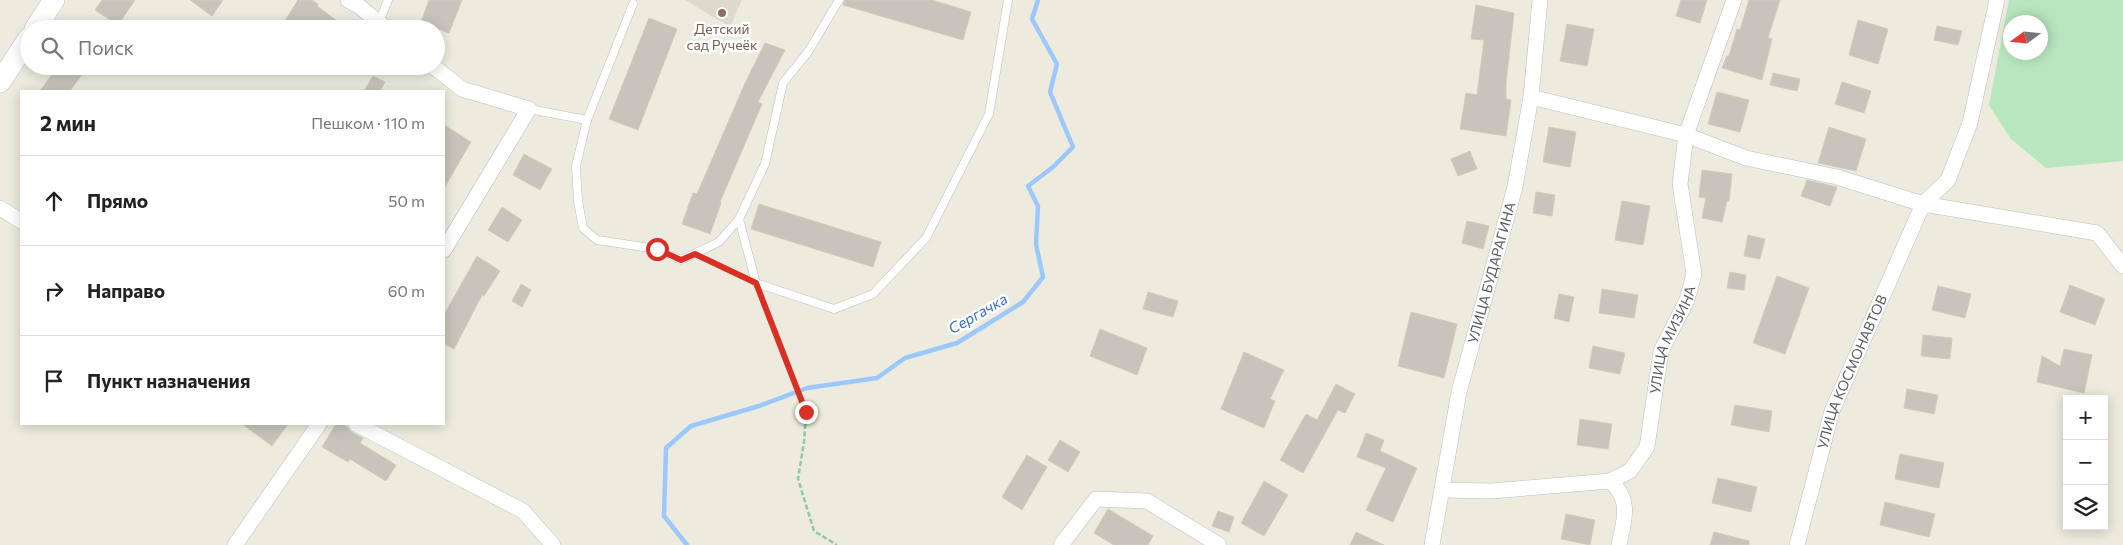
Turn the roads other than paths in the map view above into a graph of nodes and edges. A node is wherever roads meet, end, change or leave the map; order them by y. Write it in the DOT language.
graph roads {
  1 [pos="54,0"];
  2 [pos="348,0"];
  3 [pos="388,0"];
  4 [pos="839,0"];
  5 [pos="1008,0"];
  6 [pos="1540,0"];
  7 [pos="1734,0"];
  8 [pos="1997,0"];
  9 [pos="634,4"];
  10 [pos="41,20"];
  11 [pos="376,20"];
  12 [pos="384,20"];
  13 [pos="20,52"];
  14 [pos="444,75"];
  15 [pos="0,82"];
  16 [pos="1531,97"];
  17 [pos="528,109"];
  18 [pos="587,120"];
  19 [pos="1686,135"];
  20 [pos="1923,204"];
  21 [pos="0,208"];
  22 [pos="739,218"];
  23 [pos="20,220"];
  24 [pos="445,248"];
  25 [pos="2123,266"];
  26 [pos="318,425"];
  27 [pos="358,425"];
  28 [pos="1610,481"];
  29 [pos="1442,490"];
  30 [pos="235,545"];
  31 [pos="553,545"];
  32 [pos="1061,545"];
  33 [pos="1219,545"];
  34 [pos="1432,545"];
  35 [pos="1619,545"];
  36 [pos="1797,545"];
  1 -- 10 [label="main road"];
  2 -- 11 [label="street"];
  3 -- 12 [label="lane"];
  4 -- 22 [label="lane"];
  5 -- 22 [label="lane"];
  6 -- 16 [label="street, УЛИЦА БУДАРАГИНА"];
  7 -- 19 [label="street, УЛИЦА МИЗИНА"];
  8 -- 20 [label="street, УЛИЦА КОСМОНАВТОВ"];
  9 -- 18 [label="lane"];
  13 -- 15 [label="main road"];
  14 -- 17 [label="street"];
  16 -- 19 [label="street"];
  16 -- 29 [label="street, УЛИЦА БУДАРАГИНА"];
  17 -- 18 [label="lane"];
  17 -- 24 [label="street"];
  18 -- 22 [label="lane"];
  19 -- 20 [label="street"];
  19 -- 28 [label="street, УЛИЦА МИЗИНА"];
  20 -- 25 [label="street"];
  20 -- 36 [label="street, УЛИЦА КОСМОНАВТОВ"];
  21 -- 23 [label="street"];
  26 -- 30 [label="street"];
  27 -- 31 [label="street"];
  28 -- 29 [label="street"];
  28 -- 35 [label="street"];
  29 -- 34 [label="street, УЛИЦА БУДАРАГИНА"];
  32 -- 33 [label="street"];
}
